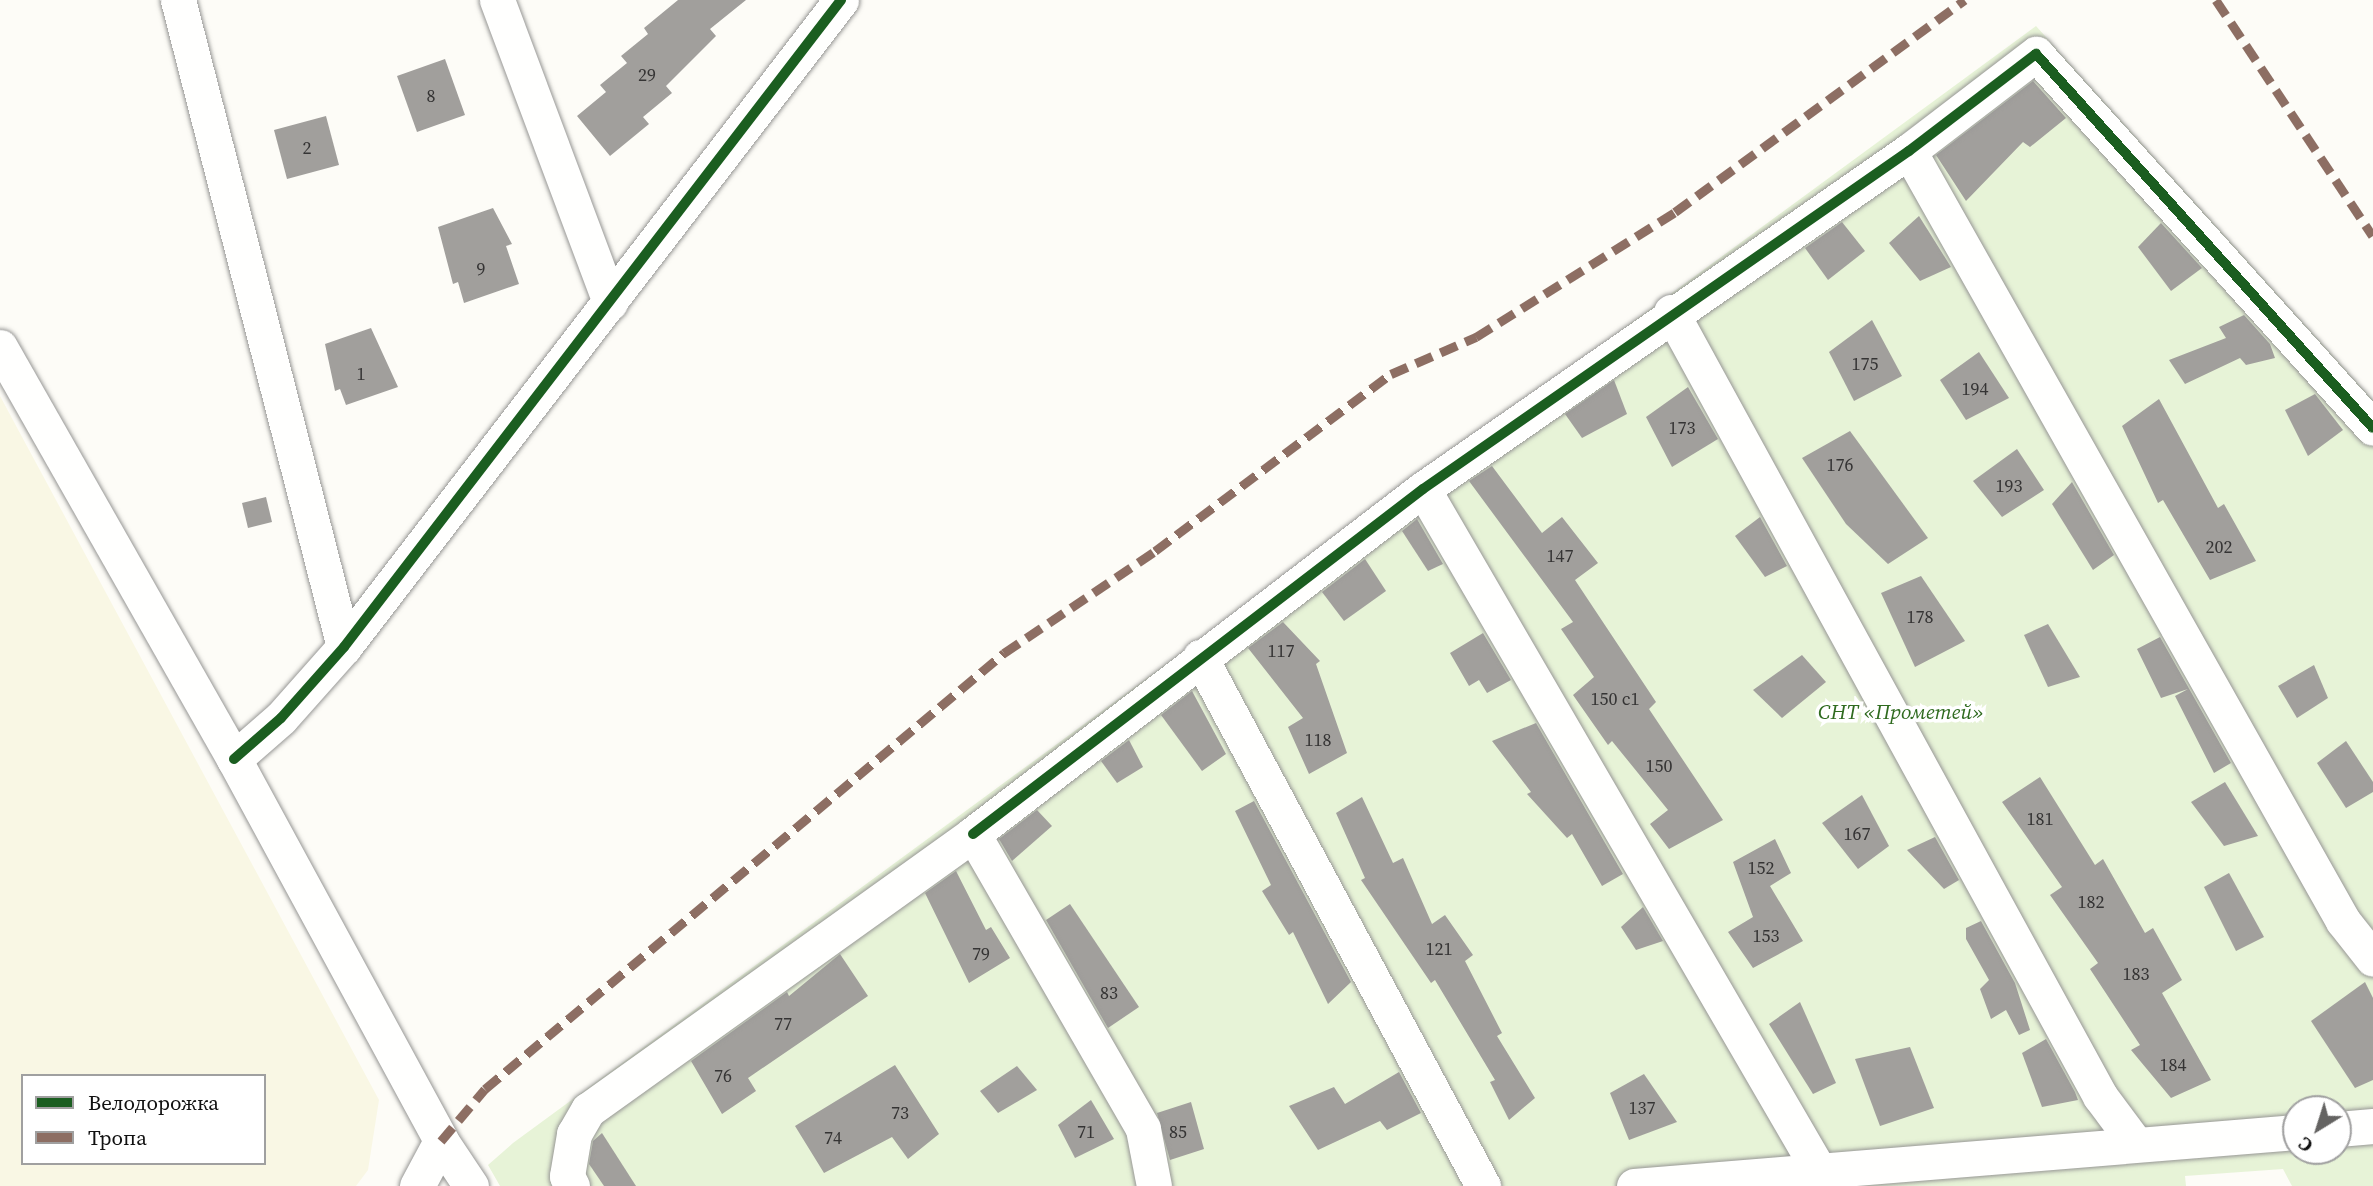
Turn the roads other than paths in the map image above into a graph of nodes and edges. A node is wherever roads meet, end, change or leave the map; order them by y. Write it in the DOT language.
graph roads {
  1 [pos="178,0"];
  2 [pos="497,0"];
  3 [pos="841,0"];
  4 [pos="1909,151"];
  5 [pos="610,303"];
  6 [pos="1671,313"];
  7 [pos="0,347"];
  8 [pos="2373,428"];
  9 [pos="1423,489"];
  10 [pos="344,647"];
  11 [pos="1200,657"];
  12 [pos="234,759"];
  13 [pos="973,834"];
  14 [pos="2373,959"];
  15 [pos="2373,1126"];
  16 [pos="2352,1128"];
  17 [pos="2282,1133"];
  18 [pos="441,1141"];
  19 [pos="2135,1143"];
  20 [pos="1824,1179"];
  21 [pos="417,1186"];
  22 [pos="471,1186"];
  23 [pos="572,1186"];
  24 [pos="1154,1186"];
  25 [pos="1483,1186"];
  26 [pos="1634,1186"];
  1 -- 10 [label="street"];
  2 -- 5 [label="street"];
  3 -- 5 [label="street"];
  4 -- 6 [label="street"];
  4 -- 8 [label="street"];
  4 -- 14 [label="street"];
  5 -- 10 [label="street"];
  6 -- 9 [label="street"];
  6 -- 19 [label="street"];
  7 -- 12 [label="street"];
  9 -- 11 [label="street"];
  9 -- 20 [label="street"];
  10 -- 12 [label="street"];
  11 -- 13 [label="street"];
  11 -- 25 [label="street"];
  12 -- 18 [label="street"];
  13 -- 23 [label="street"];
  13 -- 24 [label="street"];
  15 -- 16 [label="street"];
  17 -- 19 [label="street"];
  18 -- 21 [label="street"];
  18 -- 22 [label="street"];
  19 -- 20 [label="street"];
  20 -- 26 [label="street"];
}
